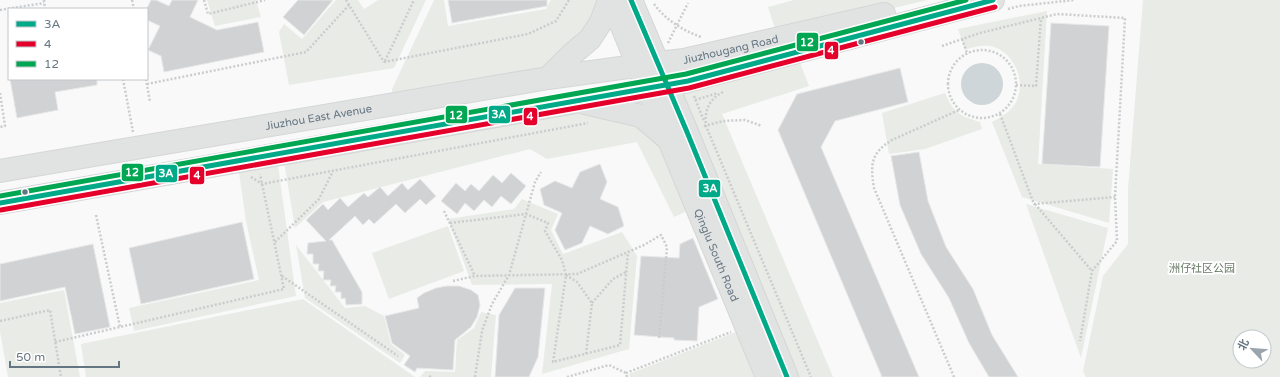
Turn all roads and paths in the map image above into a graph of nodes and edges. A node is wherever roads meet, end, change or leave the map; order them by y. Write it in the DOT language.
graph roads {
  1 [pos="204,0"];
  2 [pos="265,0"];
  3 [pos="346,0"];
  4 [pos="414,0"];
  5 [pos="569,0"];
  6 [pos="610,0"];
  7 [pos="631,0"];
  8 [pos="651,0"];
  9 [pos="944,0"];
  10 [pos="1074,0"];
  11 [pos="44,2"];
  12 [pos="688,4"];
  13 [pos="349,5"];
  14 [pos="998,5"];
  15 [pos="11,8"];
  16 [pos="1041,18"];
  17 [pos="677,26"];
  18 [pos="701,37"];
  19 [pos="962,39"];
  20 [pos="942,46"];
  21 [pos="967,53"];
  22 [pos="384,62"];
  23 [pos="648,65"];
  24 [pos="548,78"];
  25 [pos="123,80"];
  26 [pos="146,80"];
  27 [pos="147,84"];
  28 [pos="1016,85"];
  29 [pos="657,87"];
  30 [pos="726,90"];
  31 [pos="692,91"];
  32 [pos="466,92"];
  33 [pos="0,93"];
  34 [pos="720,93"];
  35 [pos="576,101"];
  36 [pos="150,102"];
  37 [pos="959,110"];
  38 [pos="1000,113"];
  39 [pos="474,119"];
  40 [pos="590,123"];
  41 [pos="762,126"];
  42 [pos="0,127"];
  43 [pos="687,132"];
  44 [pos="136,148"];
  45 [pos="253,167"];
  46 [pos="0,171"];
  47 [pos="333,171"];
  48 [pos="541,172"];
  49 [pos="262,184"];
  50 [pos="1115,197"];
  51 [pos="0,203"];
  52 [pos="1034,204"];
  53 [pos="444,211"];
  54 [pos="526,214"];
  55 [pos="96,215"];
  56 [pos="450,223"];
  57 [pos="275,243"];
  58 [pos="628,252"];
  59 [pos="1092,271"];
  60 [pos="626,272"];
  61 [pos="509,275"];
  62 [pos="566,275"];
  63 [pos="281,276"];
  64 [pos="475,276"];
  65 [pos="453,281"];
  66 [pos="592,303"];
  67 [pos="0,321"];
  68 [pos="120,327"];
  69 [pos="733,331"];
  70 [pos="659,339"];
  71 [pos="1080,341"];
  72 [pos="55,342"];
  73 [pos="586,354"];
  74 [pos="398,356"];
  75 [pos="626,373"];
  76 [pos="572,376"];
  77 [pos="62,377"];
  78 [pos="475,377"];
  79 [pos="566,377"];
  80 [pos="628,377"];
  81 [pos="767,377"];
  82 [pos="787,377"];
  83 [pos="811,377"];
  84 [pos="954,377"];
  1 -- 2 [label="path"];
  3 -- 13 [label="path"];
  4 -- 22 [label="path"];
  5 -- 22 [label="path"];
  6 -- 23 [label="main road"];
  6 -- 24 [label="main road"];
  7 -- 23 [label="main road"];
  8 -- 17 [label="path"];
  9 -- 23 [label="main road, Jiuzhougang Road"];
  10 -- 14 [label="path"];
  11 -- 15 [label="path"];
  12 -- 17 [label="path"];
  13 -- 22 [label="path"];
  13 -- 27 [label="path"];
  14 -- 31 [label="main road, Jiuzhougang Road"];
  16 -- 19 [label="path"];
  16 -- 28 [label="path"];
  16 -- 50 [label="path"];
  17 -- 18 [label="path"];
  17 -- 23 [label="path"];
  19 -- 20 [label="path"];
  19 -- 21 [label="path"];
  21 -- 28 [label="path"];
  21 -- 37 [label="path"];
  23 -- 24 [label="main road, Jiuzhou East Avenue"];
  23 -- 29 [label="main road, Qinglu South Road"];
  24 -- 32 [label="main road, Jiuzhou East Avenue"];
  25 -- 44 [label="path"];
  26 -- 27 [label="path"];
  27 -- 36 [label="path"];
  28 -- 38 [label="path"];
  29 -- 31 [label="main road, Jiuzhougang Road"];
  29 -- 35 [label="main road"];
  29 -- 43 [label="main road, Qinglu South Road"];
  30 -- 34 [label="path"];
  31 -- 34 [label="path"];
  31 -- 43 [label="path"];
  32 -- 39 [label="main road"];
  32 -- 44 [label="main road, Jiuzhou East Avenue"];
  33 -- 42 [label="path"];
  34 -- 43 [label="path"];
  35 -- 39 [label="main road"];
  35 -- 43 [label="main road"];
  37 -- 38 [label="path"];
  37 -- 84 [label="path"];
  38 -- 52 [label="path"];
  39 -- 45 [label="main road"];
  40 -- 47 [label="path"];
  41 -- 43 [label="path"];
  43 -- 69 [label="main road, Qinglu South Road"];
  43 -- 82 [label="main road, Qinglu South Road"];
  43 -- 83 [label="path"];
  44 -- 46 [label="main road, Jiuzhou East Avenue"];
  45 -- 49 [label="path"];
  45 -- 49 [label="path"];
  45 -- 51 [label="main road"];
  47 -- 49 [label="path"];
  47 -- 57 [label="path"];
  48 -- 54 [label="path"];
  49 -- 57 [label="path"];
  50 -- 52 [label="path"];
  50 -- 59 [label="path"];
  52 -- 59 [label="path"];
  53 -- 56 [label="path"];
  54 -- 56 [label="path"];
  54 -- 61 [label="path"];
  54 -- 62 [label="path"];
  55 -- 68 [label="path"];
  56 -- 64 [label="path"];
  57 -- 63 [label="path"];
  58 -- 60 [label="path"];
  58 -- 62 [label="path"];
  58 -- 70 [label="path"];
  59 -- 71 [label="path"];
  60 -- 66 [label="path"];
  60 -- 73 [label="path"];
  61 -- 62 [label="path"];
  61 -- 64 [label="path"];
  61 -- 78 [label="path"];
  62 -- 66 [label="path"];
  62 -- 73 [label="path"];
  63 -- 68 [label="path"];
  63 -- 74 [label="path"];
  64 -- 65 [label="path"];
  66 -- 73 [label="path"];
  67 -- 72 [label="path"];
  68 -- 72 [label="path"];
  69 -- 75 [label="path"];
  69 -- 81 [label="main road, Qinglu South Road"];
  72 -- 77 [label="path"];
  75 -- 76 [label="path"];
  75 -- 80 [label="path"];
  76 -- 79 [label="path"];
}
